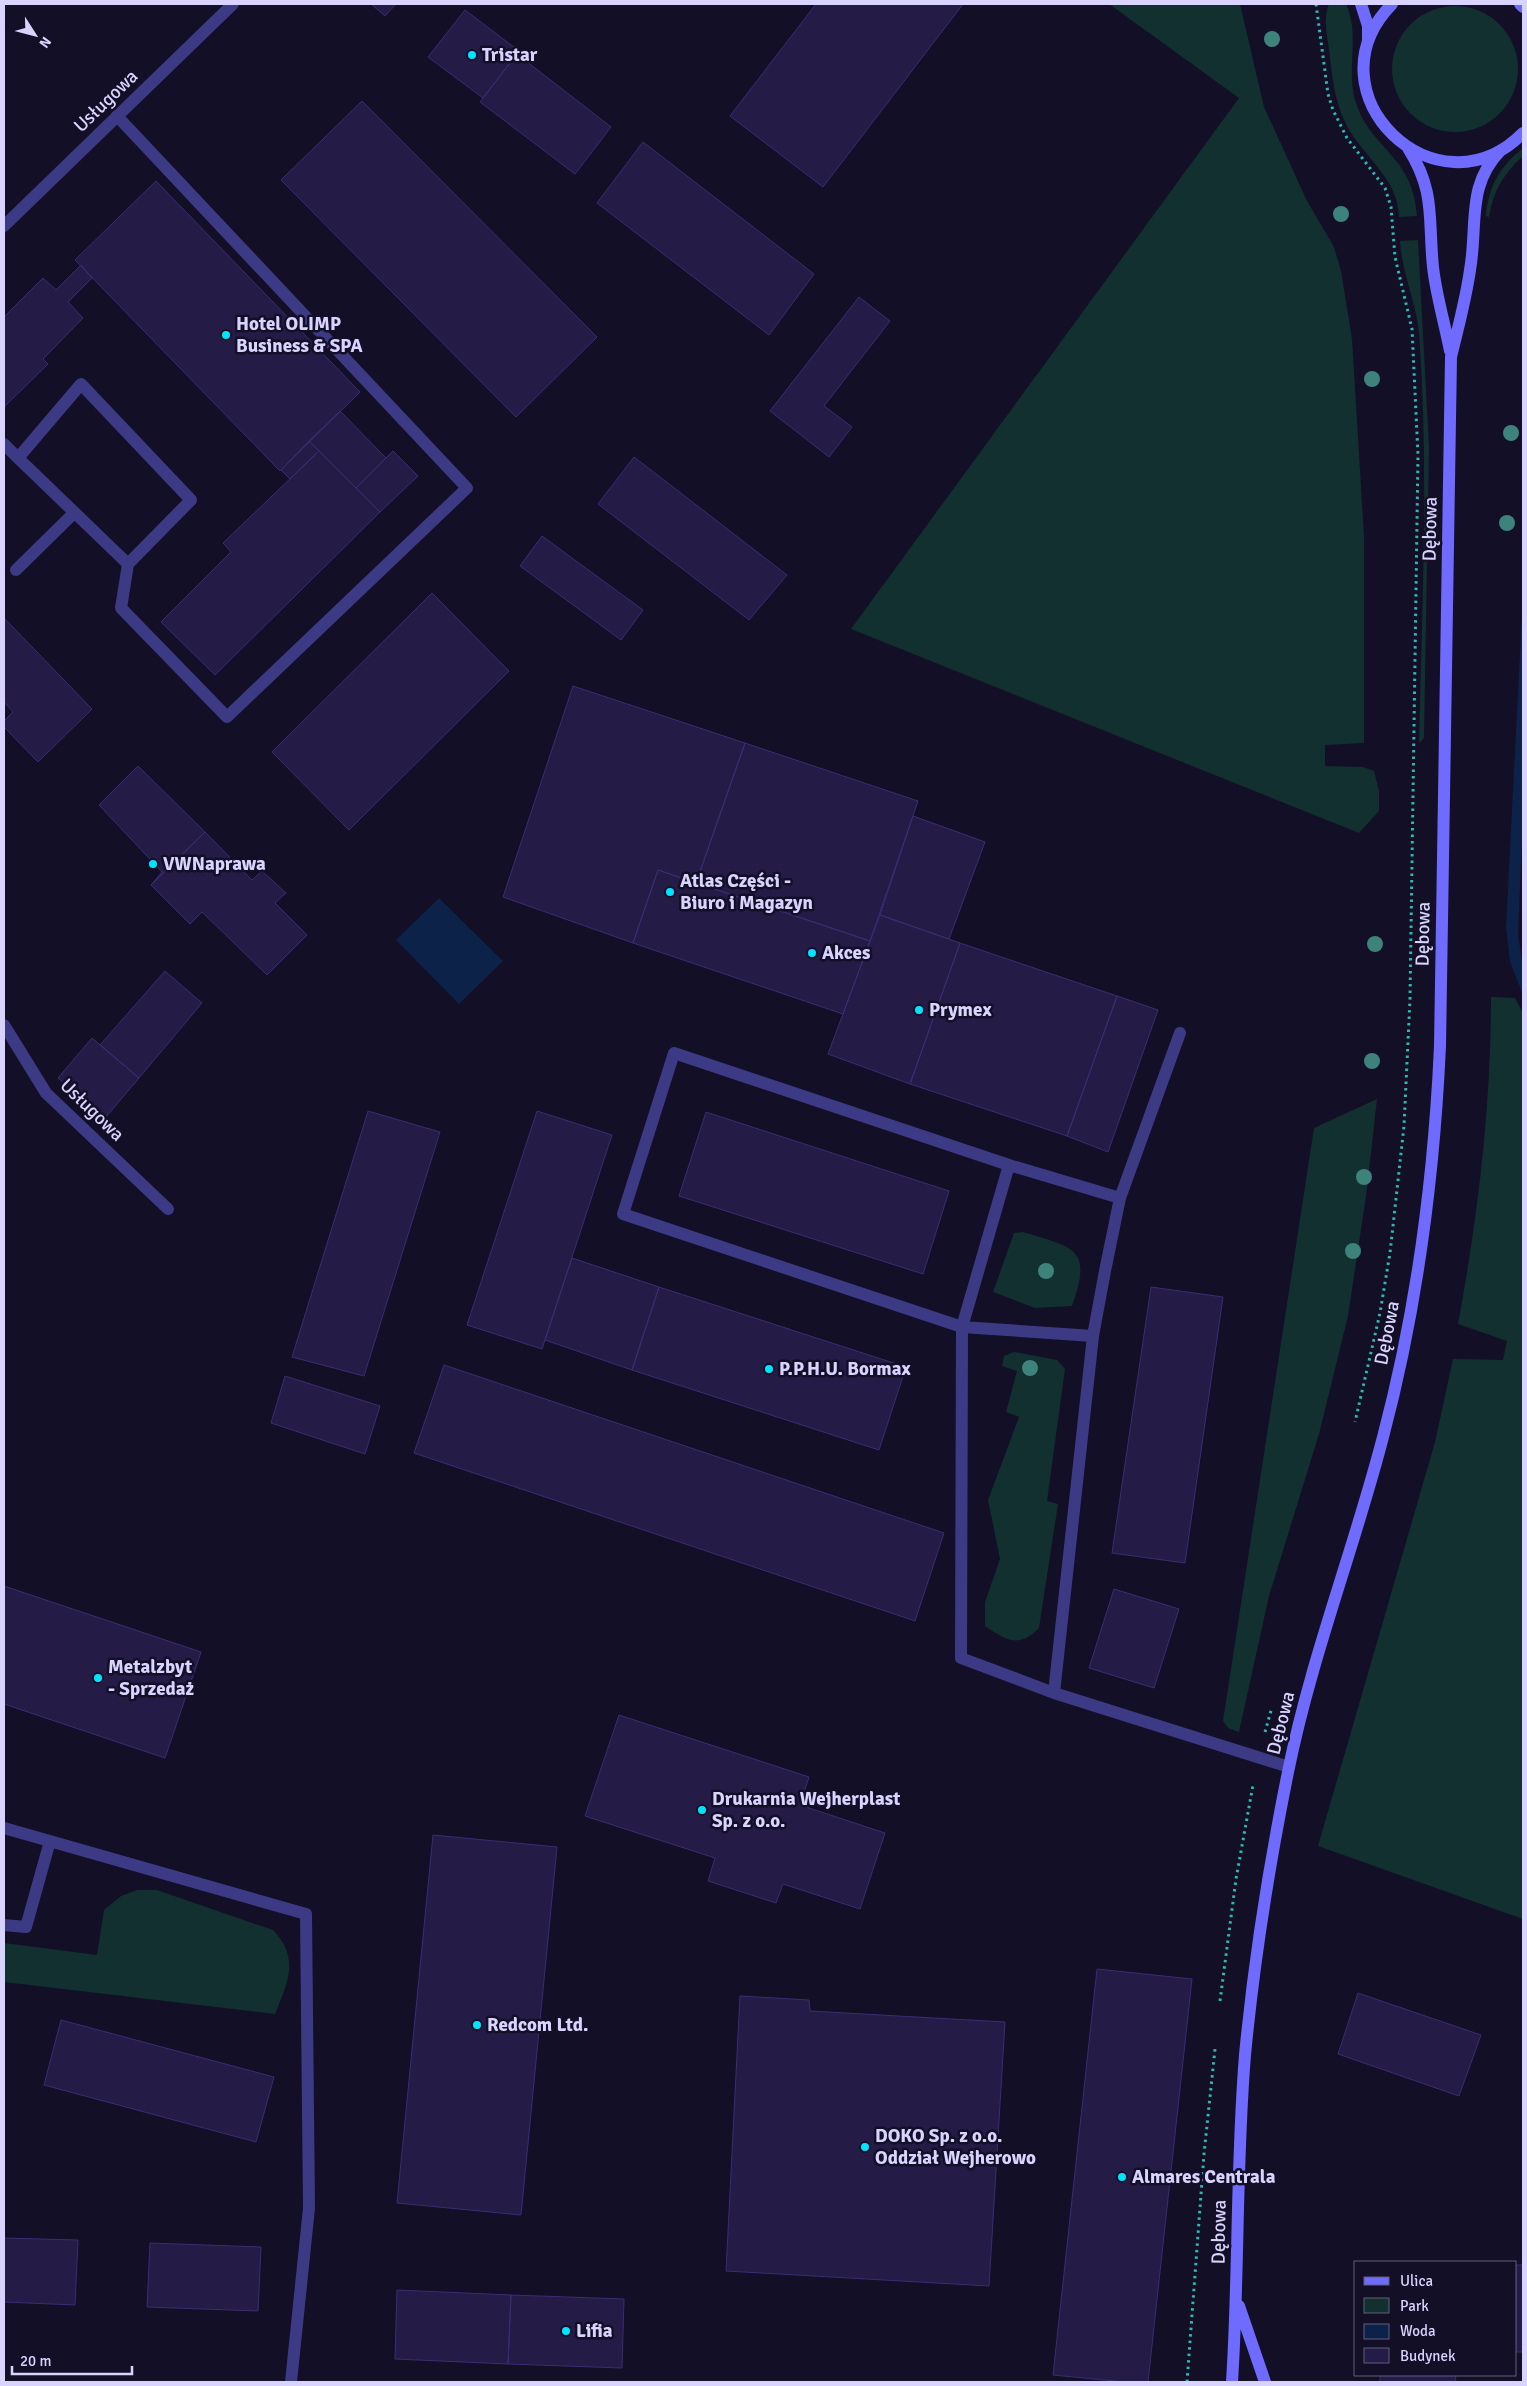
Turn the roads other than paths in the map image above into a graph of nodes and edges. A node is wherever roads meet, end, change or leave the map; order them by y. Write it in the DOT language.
graph roads {
  1 [pos="233,4"];
  2 [pos="1361,4"];
  3 [pos="1392,4"];
  4 [pos="1520,4"];
  5 [pos="1523,7"];
  6 [pos="1368,42"];
  7 [pos="117,116"];
  8 [pos="1523,133"];
  9 [pos="1408,148"];
  10 [pos="1501,150"];
  11 [pos="4,226"];
  12 [pos="1451,357"];
  13 [pos="4,444"];
  14 [pos="18,458"];
  15 [pos="74,513"];
  16 [pos="128,564"];
  17 [pos="16,570"];
  18 [pos="4,1026"];
  19 [pos="1180,1033"];
  20 [pos="1009,1165"];
  21 [pos="1120,1198"];
  22 [pos="168,1209"];
  23 [pos="962,1327"];
  24 [pos="1093,1336"];
  25 [pos="1054,1693"];
  26 [pos="1289,1767"];
  27 [pos="4,1828"];
  28 [pos="50,1841"];
  29 [pos="4,1925"];
  30 [pos="1237,2300"];
  31 [pos="291,2382"];
  32 [pos="1232,2382"];
  33 [pos="1265,2382"];
  1 -- 7 [label="street, Usługowa"];
  2 -- 6 [label="main road"];
  3 -- 6 [label="main road"];
  4 -- 5 [label="main road"];
  6 -- 9 [label="main road"];
  7 -- 11 [label="street, Usługowa"];
  7 -- 16 [label="street"];
  8 -- 10 [label="main road"];
  9 -- 10 [label="main road"];
  9 -- 12 [label="main road, Dębowa"];
  10 -- 12 [label="main road, Dębowa"];
  12 -- 26 [label="main road, Dębowa"];
  13 -- 14 [label="street"];
  14 -- 15 [label="street"];
  14 -- 16 [label="street"];
  15 -- 16 [label="street"];
  15 -- 17 [label="street"];
  18 -- 22 [label="street, Usługowa"];
  19 -- 21 [label="street"];
  20 -- 21 [label="street"];
  20 -- 23 [label="street"];
  20 -- 23 [label="street"];
  21 -- 24 [label="street"];
  23 -- 24 [label="street"];
  23 -- 25 [label="street"];
  24 -- 25 [label="street"];
  25 -- 26 [label="street"];
  26 -- 30 [label="main road, Dębowa"];
  27 -- 28 [label="street"];
  28 -- 29 [label="street"];
  28 -- 31 [label="street"];
  30 -- 32 [label="main road, Dębowa"];
  30 -- 33 [label="main road, Dębowa"];
}
